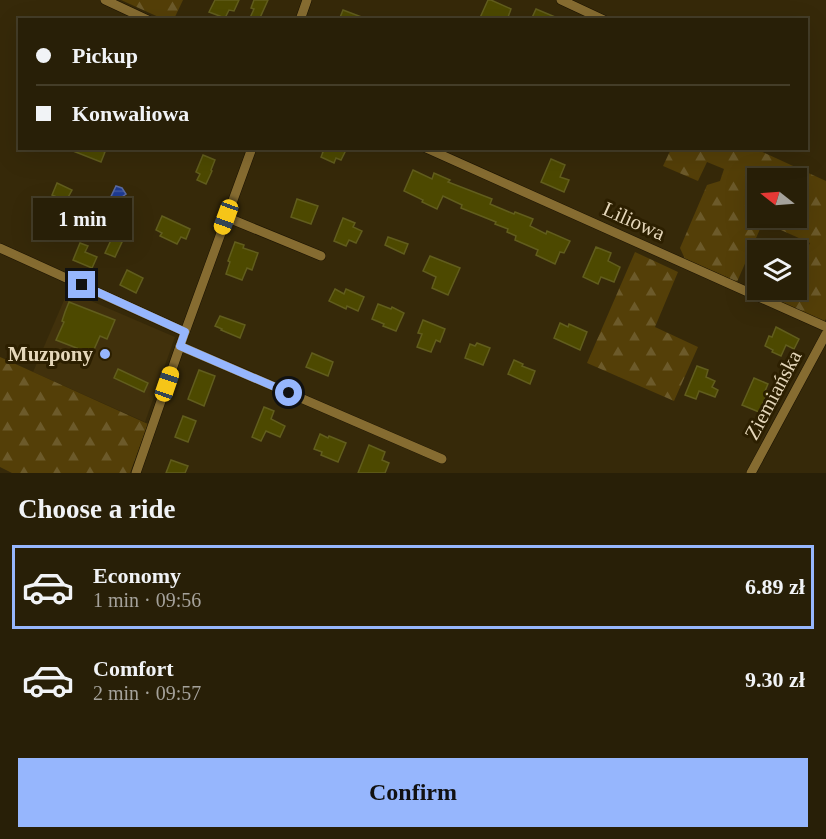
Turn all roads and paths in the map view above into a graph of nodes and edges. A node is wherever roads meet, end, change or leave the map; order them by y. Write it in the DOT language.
graph roads {
  1 [pos="105,0"];
  2 [pos="307,0"];
  3 [pos="561,0"];
  4 [pos="144,18"];
  5 [pos="301,18"];
  6 [pos="600,18"];
  7 [pos="251,150"];
  8 [pos="430,150"];
  9 [pos="226,217"];
  10 [pos="0,248"];
  11 [pos="321,256"];
  12 [pos="826,327"];
  13 [pos="185,332"];
  14 [pos="826,334"];
  15 [pos="180,346"];
  16 [pos="442,459"];
  17 [pos="136,473"];
  18 [pos="751,473"];
  1 -- 4 [label="street"];
  2 -- 5 [label="street"];
  3 -- 6 [label="street"];
  7 -- 9 [label="street"];
  8 -- 12 [label="street, Liliowa"];
  9 -- 11 [label="street"];
  9 -- 13 [label="street"];
  10 -- 13 [label="street"];
  13 -- 15 [label="street"];
  14 -- 18 [label="street, Ziemiańska"];
  15 -- 16 [label="street"];
  15 -- 17 [label="street"];
}
